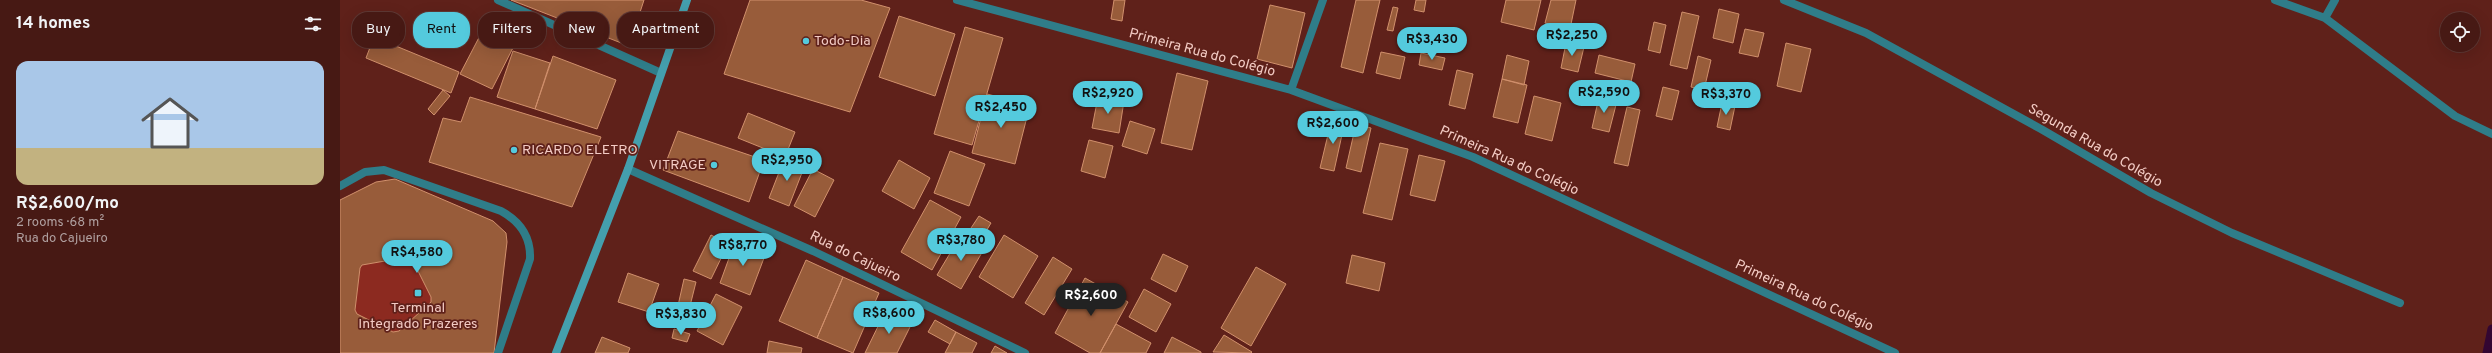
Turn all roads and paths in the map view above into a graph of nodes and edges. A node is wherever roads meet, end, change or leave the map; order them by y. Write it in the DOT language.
graph roads {
  1 [pos="498,0"];
  2 [pos="687,0"];
  3 [pos="957,0"];
  4 [pos="1323,0"];
  5 [pos="1784,0"];
  6 [pos="2275,0"];
  7 [pos="2335,0"];
  8 [pos="2325,18"];
  9 [pos="661,73"];
  10 [pos="1291,90"];
  11 [pos="2492,134"];
  12 [pos="628,169"];
  13 [pos="340,186"];
  14 [pos="2400,303"];
  15 [pos="498,353"];
  16 [pos="556,353"];
  17 [pos="1025,353"];
  18 [pos="1895,353"];
  1 -- 9 [label="street"];
  2 -- 9 [label="main road"];
  3 -- 10 [label="street, Primeira Rua do Colégio"];
  4 -- 10 [label="street"];
  5 -- 14 [label="street, Segunda Rua do Colégio"];
  6 -- 8 [label="street"];
  7 -- 8 [label="street"];
  8 -- 11 [label="street"];
  9 -- 12 [label="main road"];
  10 -- 18 [label="street, Primeira Rua do Colégio"];
  12 -- 16 [label="main road"];
  12 -- 17 [label="street, Rua do Cajueiro"];
  13 -- 15 [label="street"];
}
